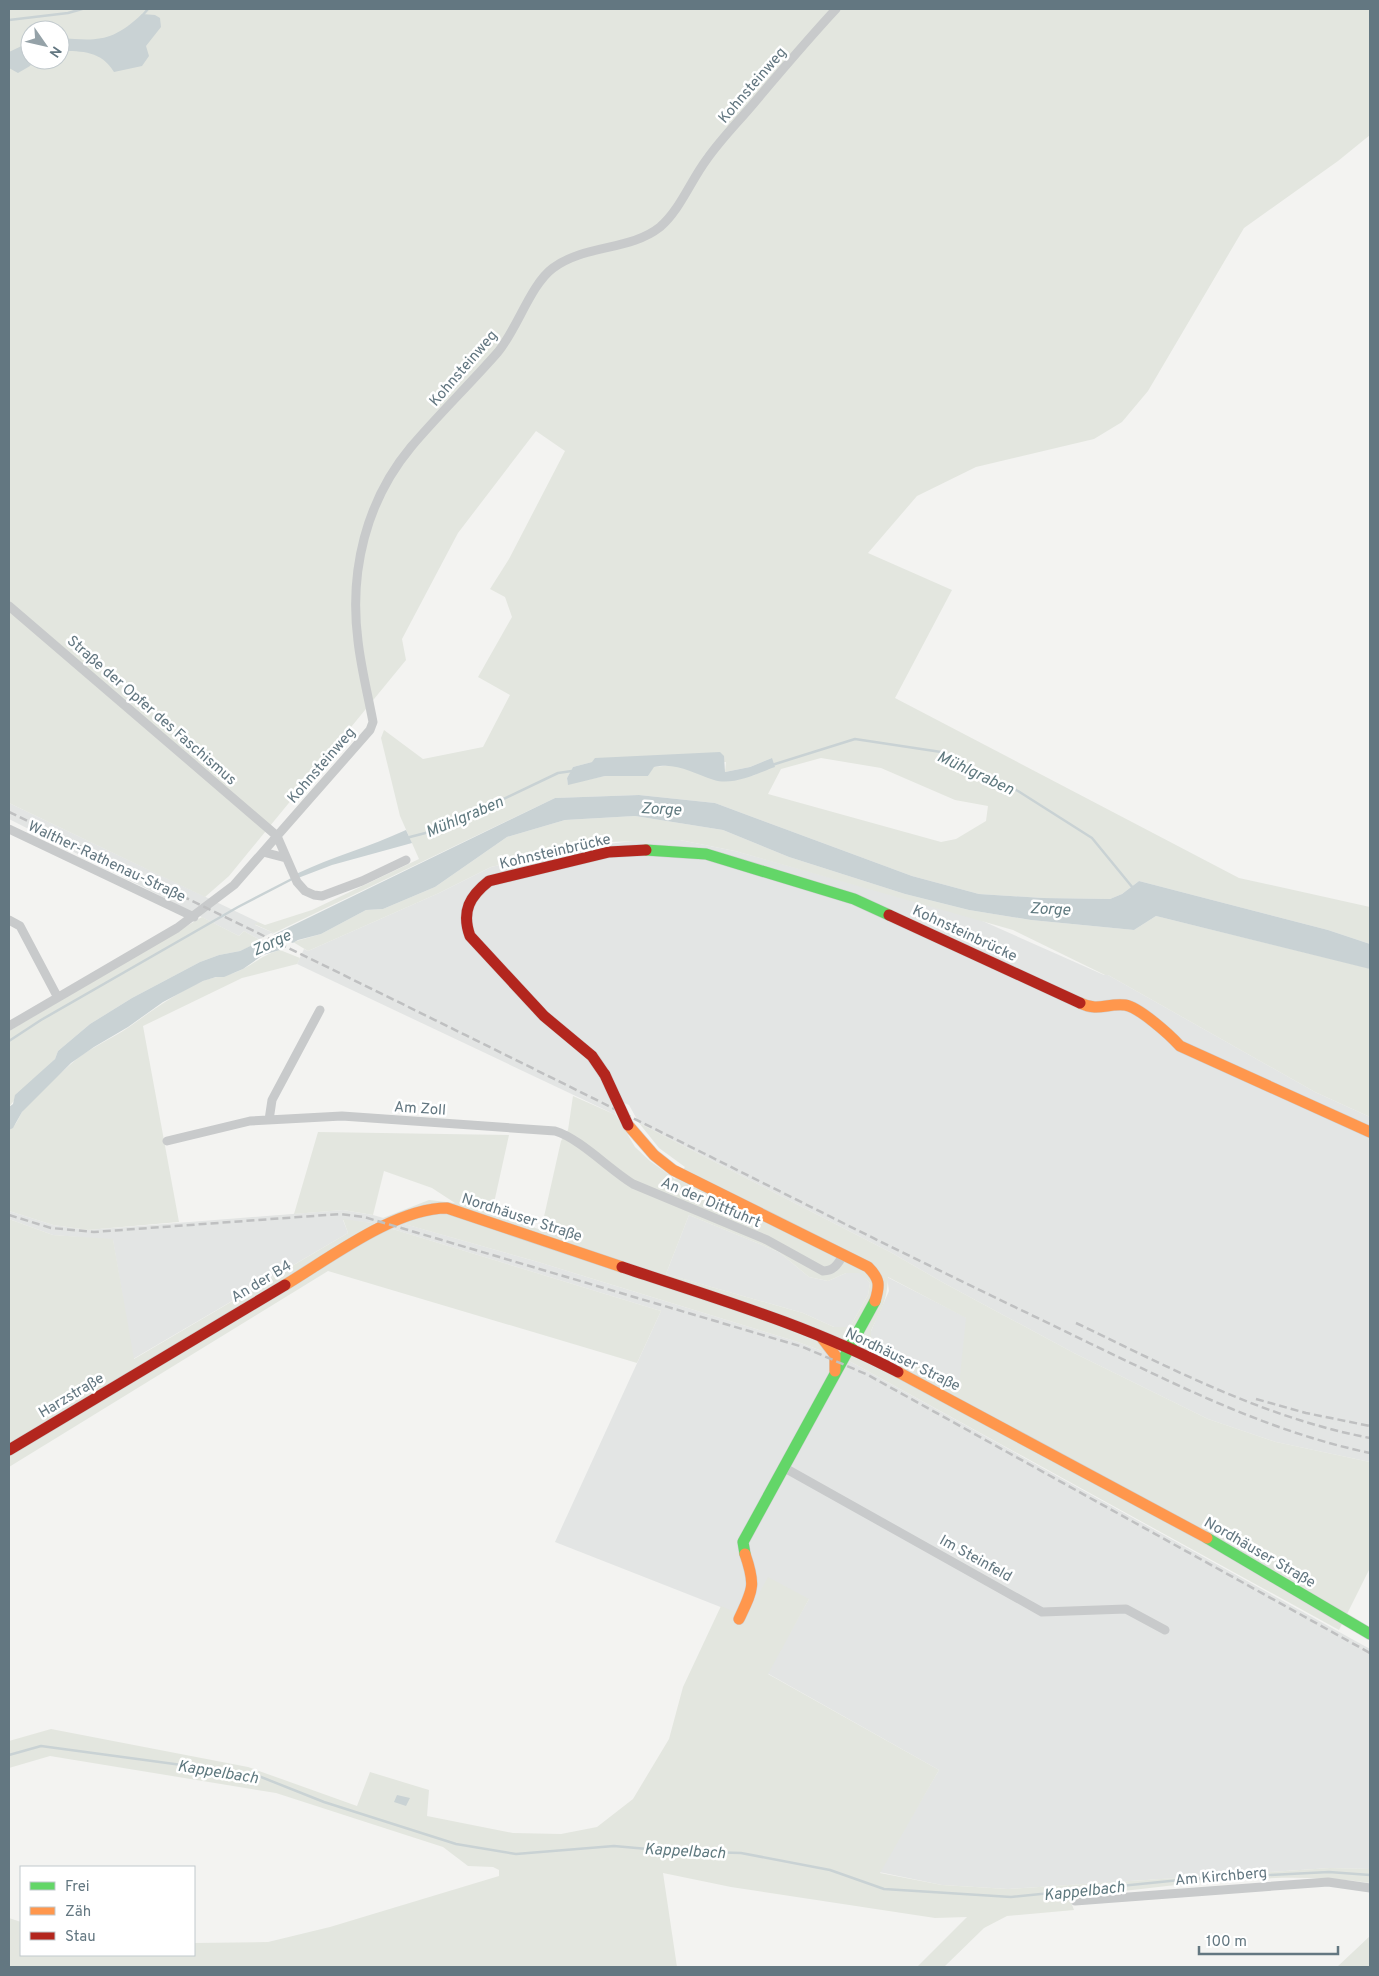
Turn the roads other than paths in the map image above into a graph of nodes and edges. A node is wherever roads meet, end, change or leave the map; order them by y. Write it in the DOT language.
graph roads {
  1 [pos="836,9"];
  2 [pos="9,606"];
  3 [pos="9,829"];
  4 [pos="277,836"];
  5 [pos="263,852"];
  6 [pos="286,858"];
  7 [pos="406,860"];
  8 [pos="194,917"];
  9 [pos="9,920"];
  10 [pos="57,996"];
  11 [pos="320,1010"];
  12 [pos="9,1026"];
  13 [pos="270,1120"];
  14 [pos="1370,1132"];
  15 [pos="569,1135"];
  16 [pos="167,1140"];
  17 [pos="388,1223"];
  18 [pos="844,1254"];
  19 [pos="820,1336"];
  20 [pos="848,1347"];
  21 [pos="150,1365"];
  22 [pos="835,1371"];
  23 [pos="9,1450"];
  24 [pos="783,1468"];
  25 [pos="739,1619"];
  26 [pos="1165,1630"];
  27 [pos="1370,1634"];
  28 [pos="1370,1888"];
  29 [pos="1075,1901"];
  1 -- 4 [label="street, Kohnsteinweg"];
  2 -- 4 [label="street, Straße der Opfer des Faschismus"];
  3 -- 8 [label="street, Walther-Rathenau-Straße"];
  4 -- 5 [label="street, Kohnsteinweg"];
  4 -- 6 [label="street"];
  5 -- 6 [label="street"];
  5 -- 8 [label="street, Kohnsteinweg"];
  6 -- 7 [label="street"];
  8 -- 10 [label="street, Kohnsteinweg"];
  9 -- 10 [label="street"];
  10 -- 12 [label="street, Kohnsteinweg"];
  11 -- 13 [label="street"];
  13 -- 15 [label="street, Am Zoll"];
  13 -- 16 [label="street, Am Zoll"];
  14 -- 18 [label="street, Kohnsteinbrücke, bridge"];
  15 -- 18 [label="street, An der Dittfuhrt"];
  17 -- 19 [label="street, Nordhäuser Straße"];
  17 -- 21 [label="street, An der B4"];
  18 -- 20 [label="street, Kohnsteinbrücke"];
  19 -- 20 [label="street, Nordhäuser Straße"];
  19 -- 22 [label="street"];
  20 -- 22 [label="street"];
  20 -- 27 [label="street, Nordhäuser Straße"];
  21 -- 23 [label="street, Harzstraße"];
  22 -- 24 [label="street"];
  24 -- 25 [label="street"];
  24 -- 26 [label="street, Im Steinfeld"];
  28 -- 29 [label="street, Am Kirchberg"];
}
